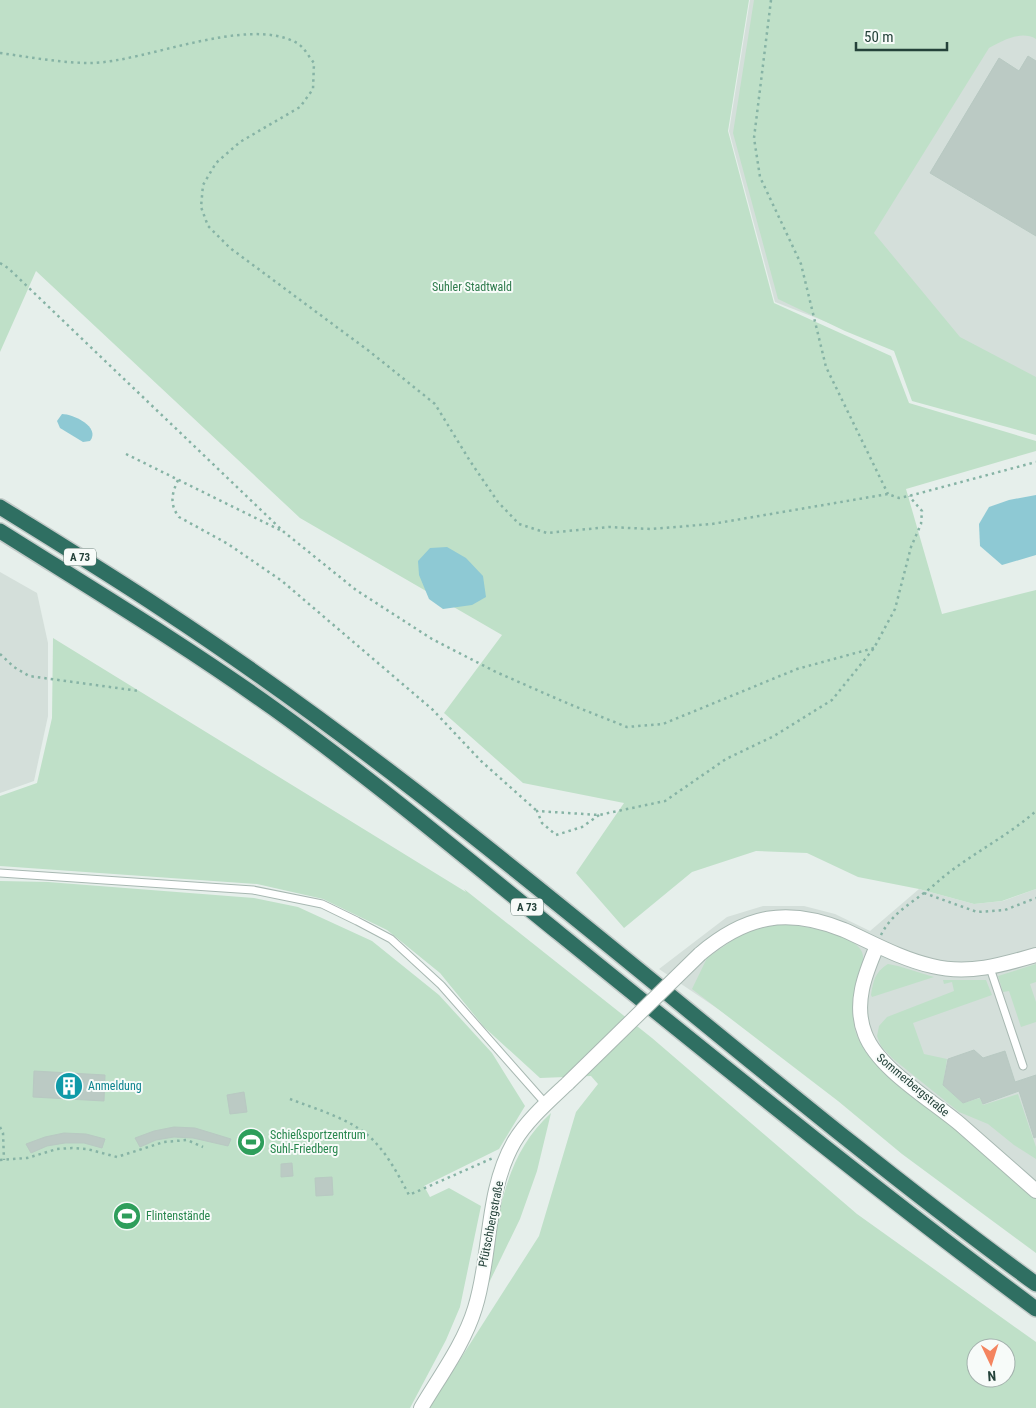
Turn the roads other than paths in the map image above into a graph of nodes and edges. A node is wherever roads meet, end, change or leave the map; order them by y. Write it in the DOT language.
graph roads {
  1 [pos="0,507"];
  2 [pos="0,531"];
  3 [pos="0,872"];
  4 [pos="877,946"];
  5 [pos="1036,954"];
  6 [pos="990,968"];
  7 [pos="1023,1066"];
  8 [pos="546,1104"];
  9 [pos="1036,1191"];
  10 [pos="1036,1284"];
  11 [pos="1036,1309"];
  12 [pos="421,1408"];
  1 -- 10 [label="highway, A 73"];
  2 -- 11 [label="highway, A 73"];
  3 -- 8 [label="lane"];
  4 -- 6 [label="street"];
  4 -- 8 [label="street, Pfütschbergstraße, bridge"];
  4 -- 9 [label="street, Sommerbergstraße"];
  5 -- 6 [label="street"];
  6 -- 7 [label="lane"];
  8 -- 12 [label="street, Pfütschbergstraße"];
}
